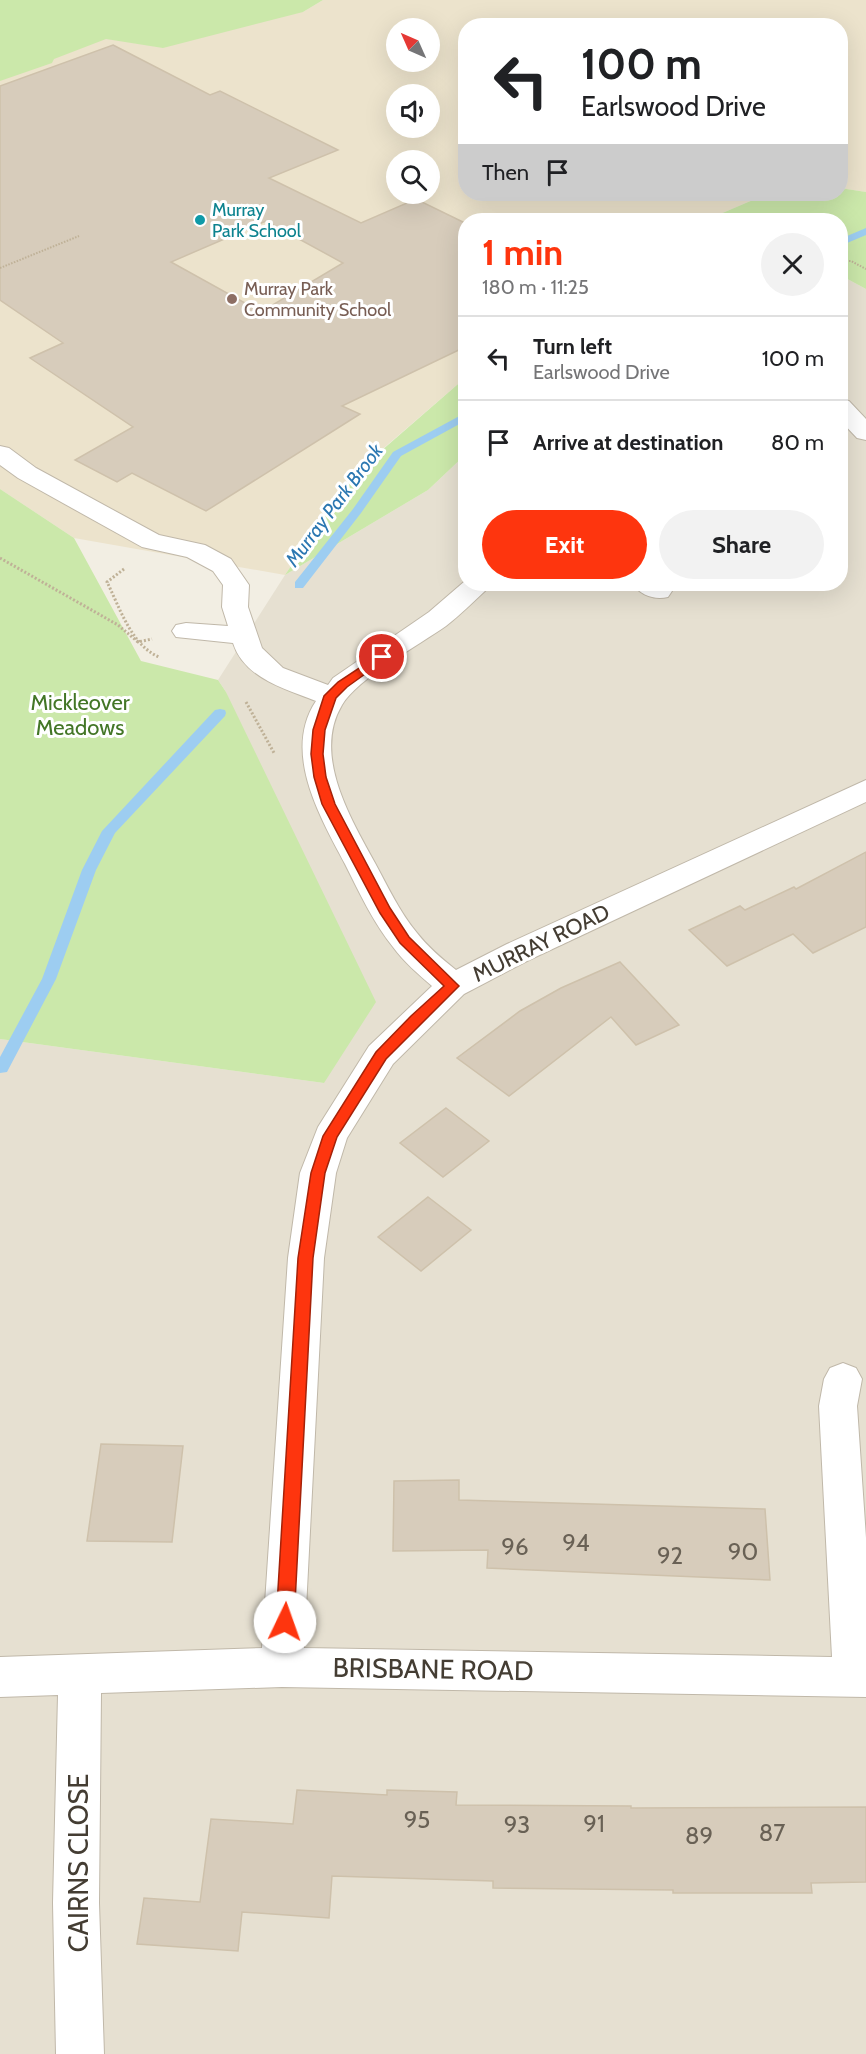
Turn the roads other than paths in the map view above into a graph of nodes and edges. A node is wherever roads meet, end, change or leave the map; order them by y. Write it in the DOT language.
graph roads {
  1 [pos="848,414"];
  2 [pos="866,433"];
  3 [pos="0,453"];
  4 [pos="469,591"];
  5 [pos="186,631"];
  6 [pos="244,636"];
  7 [pos="330,696"];
  8 [pos="866,790"];
  9 [pos="453,986"];
  10 [pos="843,1379"];
  11 [pos="282,1667"];
  12 [pos="80,1672"];
  13 [pos="860,1676"];
  14 [pos="0,1677"];
  15 [pos="80,2054"];
  1 -- 2 [label="street"];
  3 -- 6 [label="street"];
  4 -- 7 [label="street"];
  5 -- 6 [label="street"];
  6 -- 7 [label="street"];
  7 -- 9 [label="street"];
  8 -- 9 [label="street, MURRAY ROAD"];
  9 -- 11 [label="street, MURRAY ROAD"];
  10 -- 13 [label="street"];
  11 -- 12 [label="street, BRISBANE ROAD"];
  11 -- 13 [label="street, BRISBANE ROAD"];
  12 -- 14 [label="street, BRISBANE ROAD"];
  12 -- 15 [label="street, CAIRNS CLOSE"];
}
